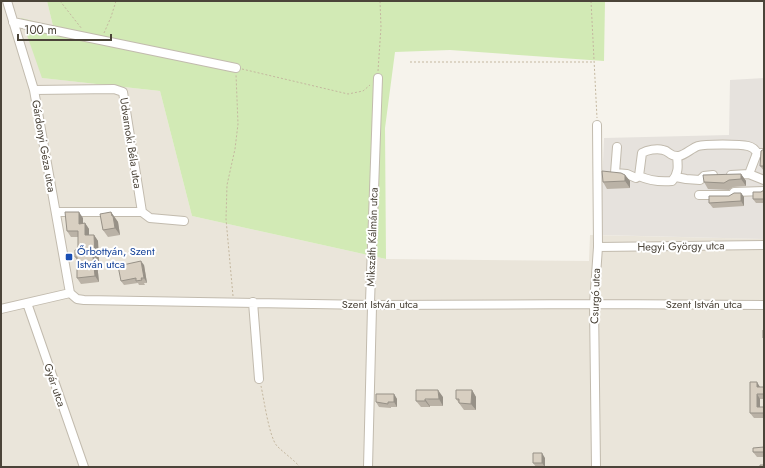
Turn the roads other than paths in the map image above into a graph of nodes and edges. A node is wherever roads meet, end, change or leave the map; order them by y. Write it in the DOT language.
graph roads {
  1 [pos="7,1"];
  2 [pos="13,22"];
  3 [pos="236,68"];
  4 [pos="378,78"];
  5 [pos="34,90"];
  6 [pos="597,125"];
  7 [pos="616,148"];
  8 [pos="761,153"];
  9 [pos="677,156"];
  10 [pos="749,174"];
  11 [pos="639,176"];
  12 [pos="676,177"];
  13 [pos="764,180"];
  14 [pos="764,191"];
  15 [pos="699,195"];
  16 [pos="56,212"];
  17 [pos="142,212"];
  18 [pos="184,221"];
  19 [pos="764,245"];
  20 [pos="598,247"];
  21 [pos="70,293"];
  22 [pos="254,302"];
  23 [pos="27,303"];
  24 [pos="594,304"];
  25 [pos="371,305"];
  26 [pos="764,305"];
  27 [pos="1,309"];
  28 [pos="259,379"];
  29 [pos="84,467"];
  30 [pos="368,467"];
  31 [pos="596,467"];
  1 -- 2 [label="street, Gárdonyi Géza utca"];
  2 -- 3 [label="street"];
  2 -- 5 [label="street, Gárdonyi Géza utca"];
  4 -- 25 [label="street, Mikszáth Kálmán utca"];
  5 -- 16 [label="street, Gárdonyi Géza utca"];
  5 -- 17 [label="street, Udvarnoki Béla utca"];
  6 -- 20 [label="street, Csurgó utca"];
  7 -- 11 [label="street"];
  8 -- 9 [label="street"];
  8 -- 10 [label="street"];
  9 -- 11 [label="street"];
  9 -- 12 [label="street"];
  10 -- 12 [label="street"];
  10 -- 13 [label="street"];
  11 -- 12 [label="street"];
  14 -- 15 [label="street"];
  16 -- 17 [label="street"];
  16 -- 21 [label="street, Gárdonyi Géza utca"];
  17 -- 18 [label="street"];
  19 -- 20 [label="street, Hegyi György utca"];
  20 -- 24 [label="street, Csurgó utca"];
  21 -- 22 [label="street, Szent István utca"];
  21 -- 23 [label="street"];
  22 -- 25 [label="street, Szent István utca"];
  22 -- 28 [label="street"];
  23 -- 27 [label="street"];
  23 -- 29 [label="street, Gyár utca"];
  24 -- 25 [label="street, Szent István utca"];
  24 -- 26 [label="street, Szent István utca"];
  24 -- 31 [label="street, Csurgó utca"];
  25 -- 30 [label="street, Mikszáth Kálmán utca"];
}
